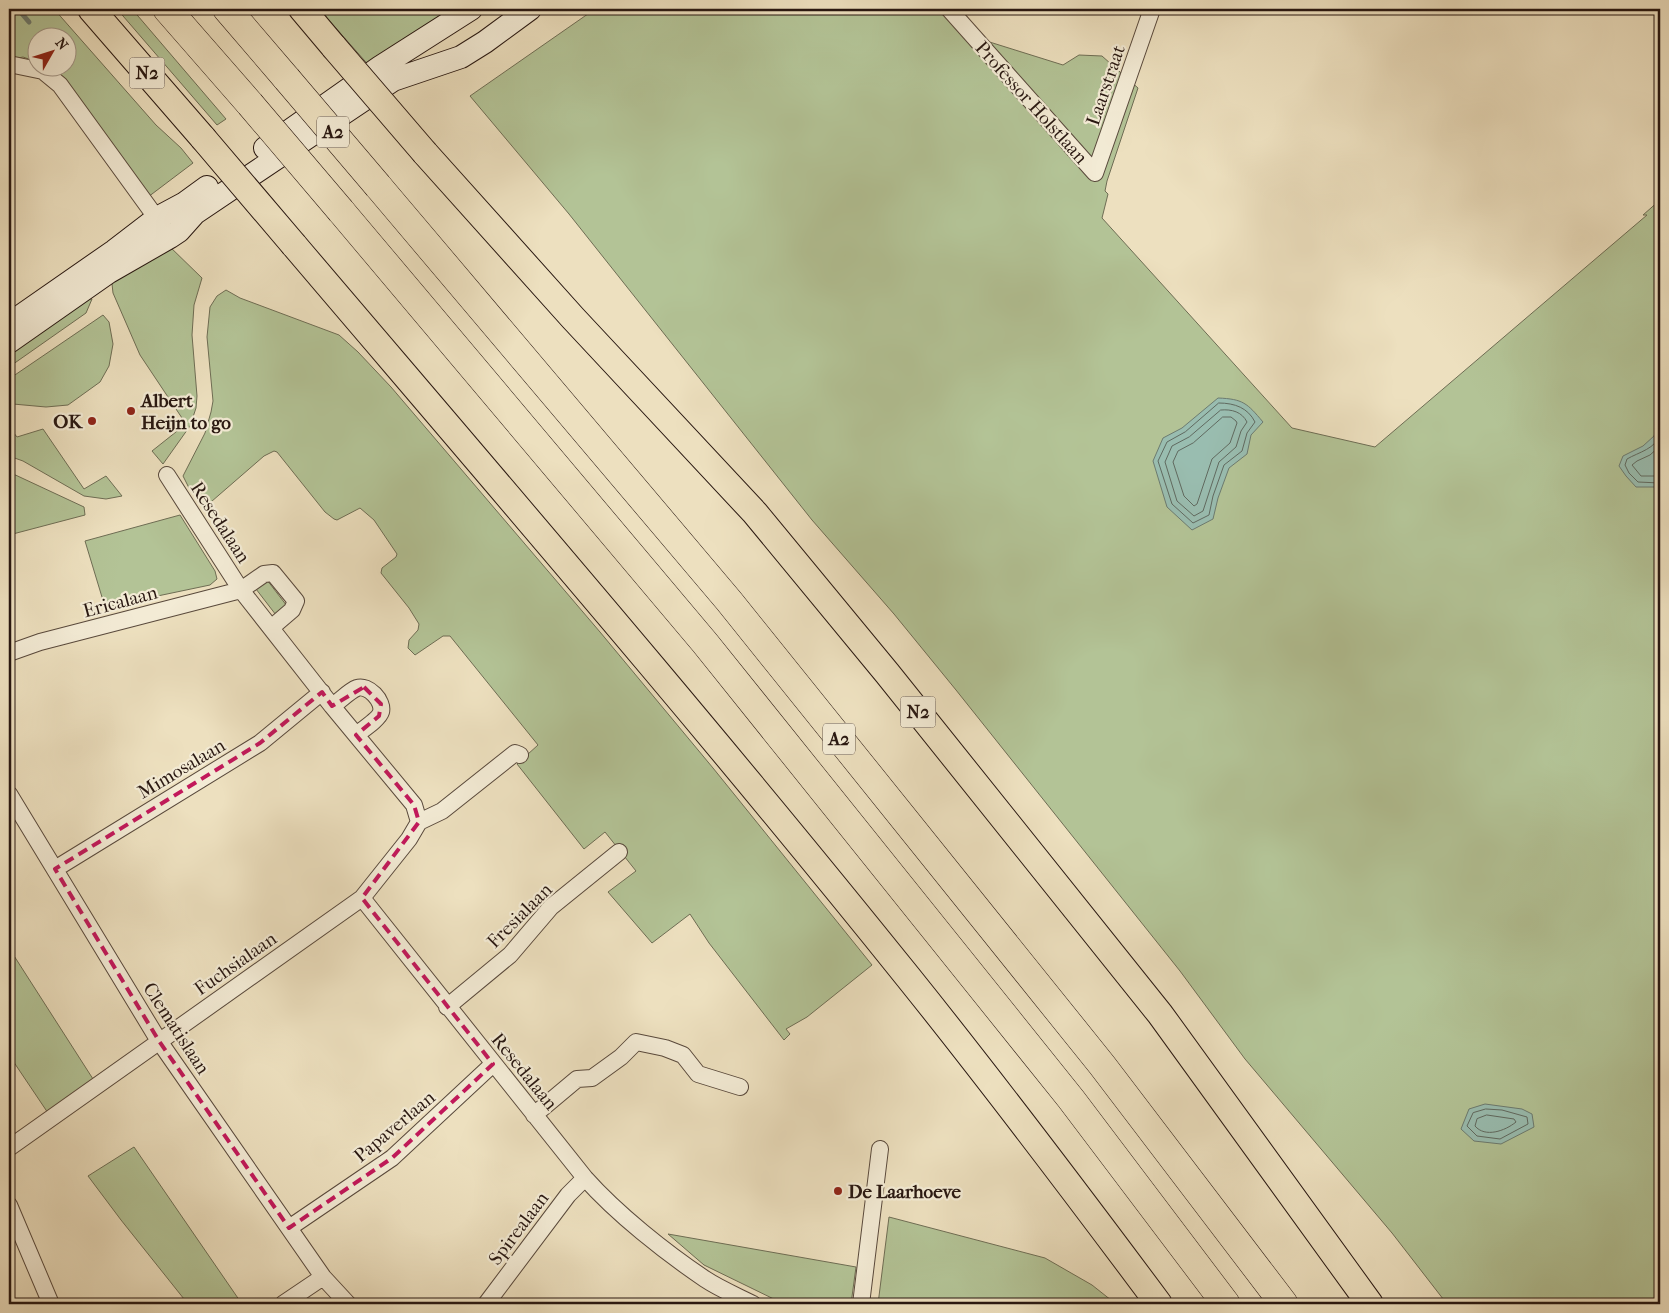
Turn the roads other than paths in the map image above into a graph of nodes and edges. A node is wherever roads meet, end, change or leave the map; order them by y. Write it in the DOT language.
graph roads {
  1 [pos="91,9"];
  2 [pos="168,9"];
  3 [pos="227,9"];
  4 [pos="302,9"];
  5 [pos="471,9"];
  6 [pos="530,9"];
  7 [pos="949,9"];
  8 [pos="1152,9"];
  9 [pos="9,64"];
  10 [pos="1095,174"];
  11 [pos="157,218"];
  12 [pos="170,237"];
  13 [pos="9,324"];
  14 [pos="9,342"];
  15 [pos="167,475"];
  16 [pos="241,590"];
  17 [pos="271,628"];
  18 [pos="9,653"];
  19 [pos="322,692"];
  20 [pos="332,706"];
  21 [pos="356,735"];
  22 [pos="520,755"];
  23 [pos="9,794"];
  24 [pos="419,822"];
  25 [pos="620,852"];
  26 [pos="55,869"];
  27 [pos="362,898"];
  28 [pos="447,1006"];
  29 [pos="159,1041"];
  30 [pos="493,1064"];
  31 [pos="740,1087"];
  32 [pos="534,1115"];
  33 [pos="9,1148"];
  34 [pos="880,1149"];
  35 [pos="585,1178"];
  36 [pos="9,1205"];
  37 [pos="289,1228"];
  38 [pos="323,1276"];
  39 [pos="51,1304"];
  40 [pos="283,1304"];
  41 [pos="348,1304"];
  42 [pos="486,1304"];
  43 [pos="753,1304"];
  44 [pos="861,1304"];
  45 [pos="1159,1304"];
  46 [pos="1226,1304"];
  47 [pos="1284,1304"];
  48 [pos="1370,1304"];
  1 -- 45 [label="highway, N2, bridge"];
  2 -- 46 [label="highway, A2, bridge"];
  3 -- 47 [label="highway, A2, bridge"];
  4 -- 48 [label="highway, N2, bridge"];
  5 -- 11 [label="main road"];
  6 -- 12 [label="main road"];
  7 -- 10 [label="street, Professor Holstlaan"];
  8 -- 10 [label="street, Laarstraat"];
  9 -- 11 [label="street"];
  11 -- 12 [label="street"];
  11 -- 13 [label="main road"];
  12 -- 14 [label="main road"];
  15 -- 16 [label="street, Resedalaan"];
  16 -- 17 [label="street, Resedalaan"];
  16 -- 17 [label="street, Resedalaan"];
  16 -- 18 [label="street, Ericalaan"];
  17 -- 19 [label="street, Resedalaan"];
  19 -- 20 [label="street, Resedalaan"];
  19 -- 26 [label="street, Mimosalaan"];
  20 -- 21 [label="street, Resedalaan"];
  20 -- 21 [label="street"];
  21 -- 24 [label="street, Resedalaan"];
  22 -- 24 [label="street"];
  23 -- 26 [label="street, Clematislaan"];
  24 -- 27 [label="street"];
  25 -- 28 [label="street, Fresialaan"];
  26 -- 29 [label="street, Clematislaan"];
  27 -- 28 [label="street, Resedalaan"];
  27 -- 29 [label="street, Fuchsialaan"];
  28 -- 30 [label="street, Resedalaan"];
  29 -- 33 [label="street, Fuchsialaan"];
  29 -- 37 [label="street, Clematislaan"];
  30 -- 32 [label="street, Resedalaan"];
  30 -- 37 [label="street, Papaverlaan"];
  31 -- 32 [label="street"];
  32 -- 35 [label="street, Resedalaan"];
  34 -- 44 [label="street"];
  35 -- 42 [label="street, Spirealaan"];
  35 -- 43 [label="street, Resedalaan"];
  36 -- 39 [label="street"];
  37 -- 38 [label="street, Clematislaan"];
  38 -- 40 [label="street"];
  38 -- 41 [label="street, Clematislaan"];
}
